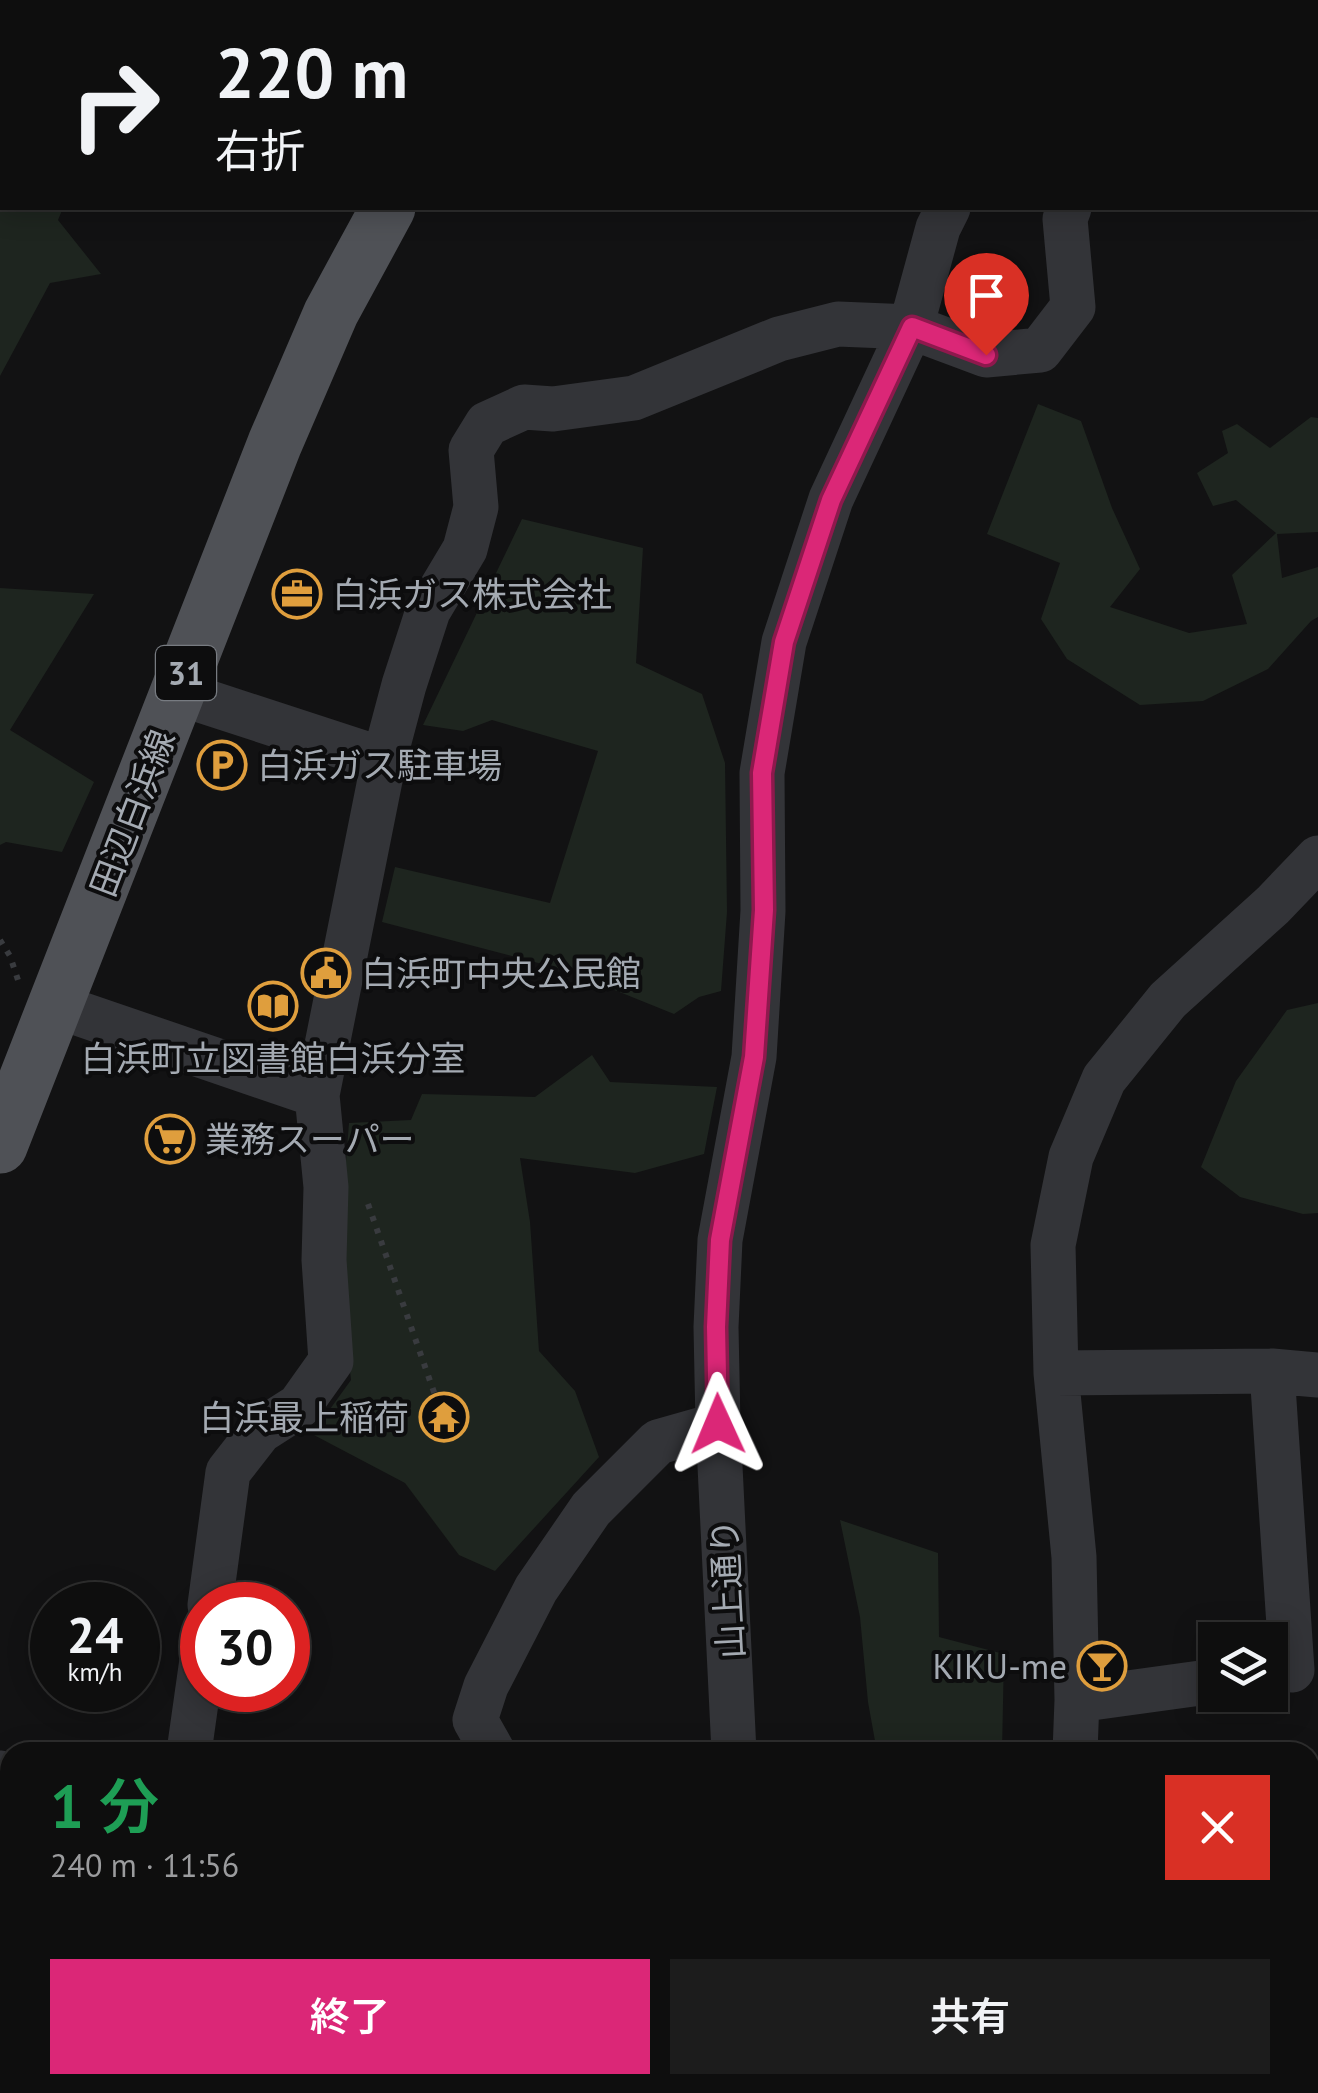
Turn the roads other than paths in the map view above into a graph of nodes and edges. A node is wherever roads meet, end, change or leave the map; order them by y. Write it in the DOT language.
graph roads {
  1 [pos="387,210"];
  2 [pos="947,210"];
  3 [pos="1067,210"];
  4 [pos="912,327"];
  5 [pos="179,693"];
  6 [pos="384,760"];
  7 [pos="1318,858"];
  8 [pos="57,1006"];
  9 [pos="317,1096"];
  10 [pos="0,1146"];
  11 [pos="1272,1371"];
  12 [pos="1056,1373"];
  13 [pos="1318,1374"];
  14 [pos="718,1424"];
  15 [pos="213,1582"];
  16 [pos="1293,1670"];
  17 [pos="1198,1682"];
  18 [pos="1077,1700"];
  19 [pos="195,1712"];
  20 [pos="190,1742"];
  21 [pos="487,1742"];
  22 [pos="734,1742"];
  23 [pos="1075,1742"];
  1 -- 5 [label="main road, 田辺白浜線 / 31"];
  2 -- 4 [label="street, 山上通り"];
  3 -- 4 [label="street"];
  4 -- 6 [label="street"];
  4 -- 14 [label="street, 山上通り"];
  5 -- 6 [label="street"];
  5 -- 8 [label="main road, 田辺白浜線 / 31"];
  6 -- 9 [label="street"];
  7 -- 12 [label="street"];
  8 -- 9 [label="street"];
  8 -- 10 [label="main road, 田辺白浜線 / 31"];
  9 -- 15 [label="street"];
  11 -- 12 [label="street"];
  11 -- 13 [label="street"];
  11 -- 16 [label="street"];
  12 -- 18 [label="street"];
  14 -- 21 [label="street"];
  14 -- 22 [label="street, 山上通り"];
  17 -- 18 [label="street"];
  18 -- 23 [label="street"];
  19 -- 20 [label="street"];
}
